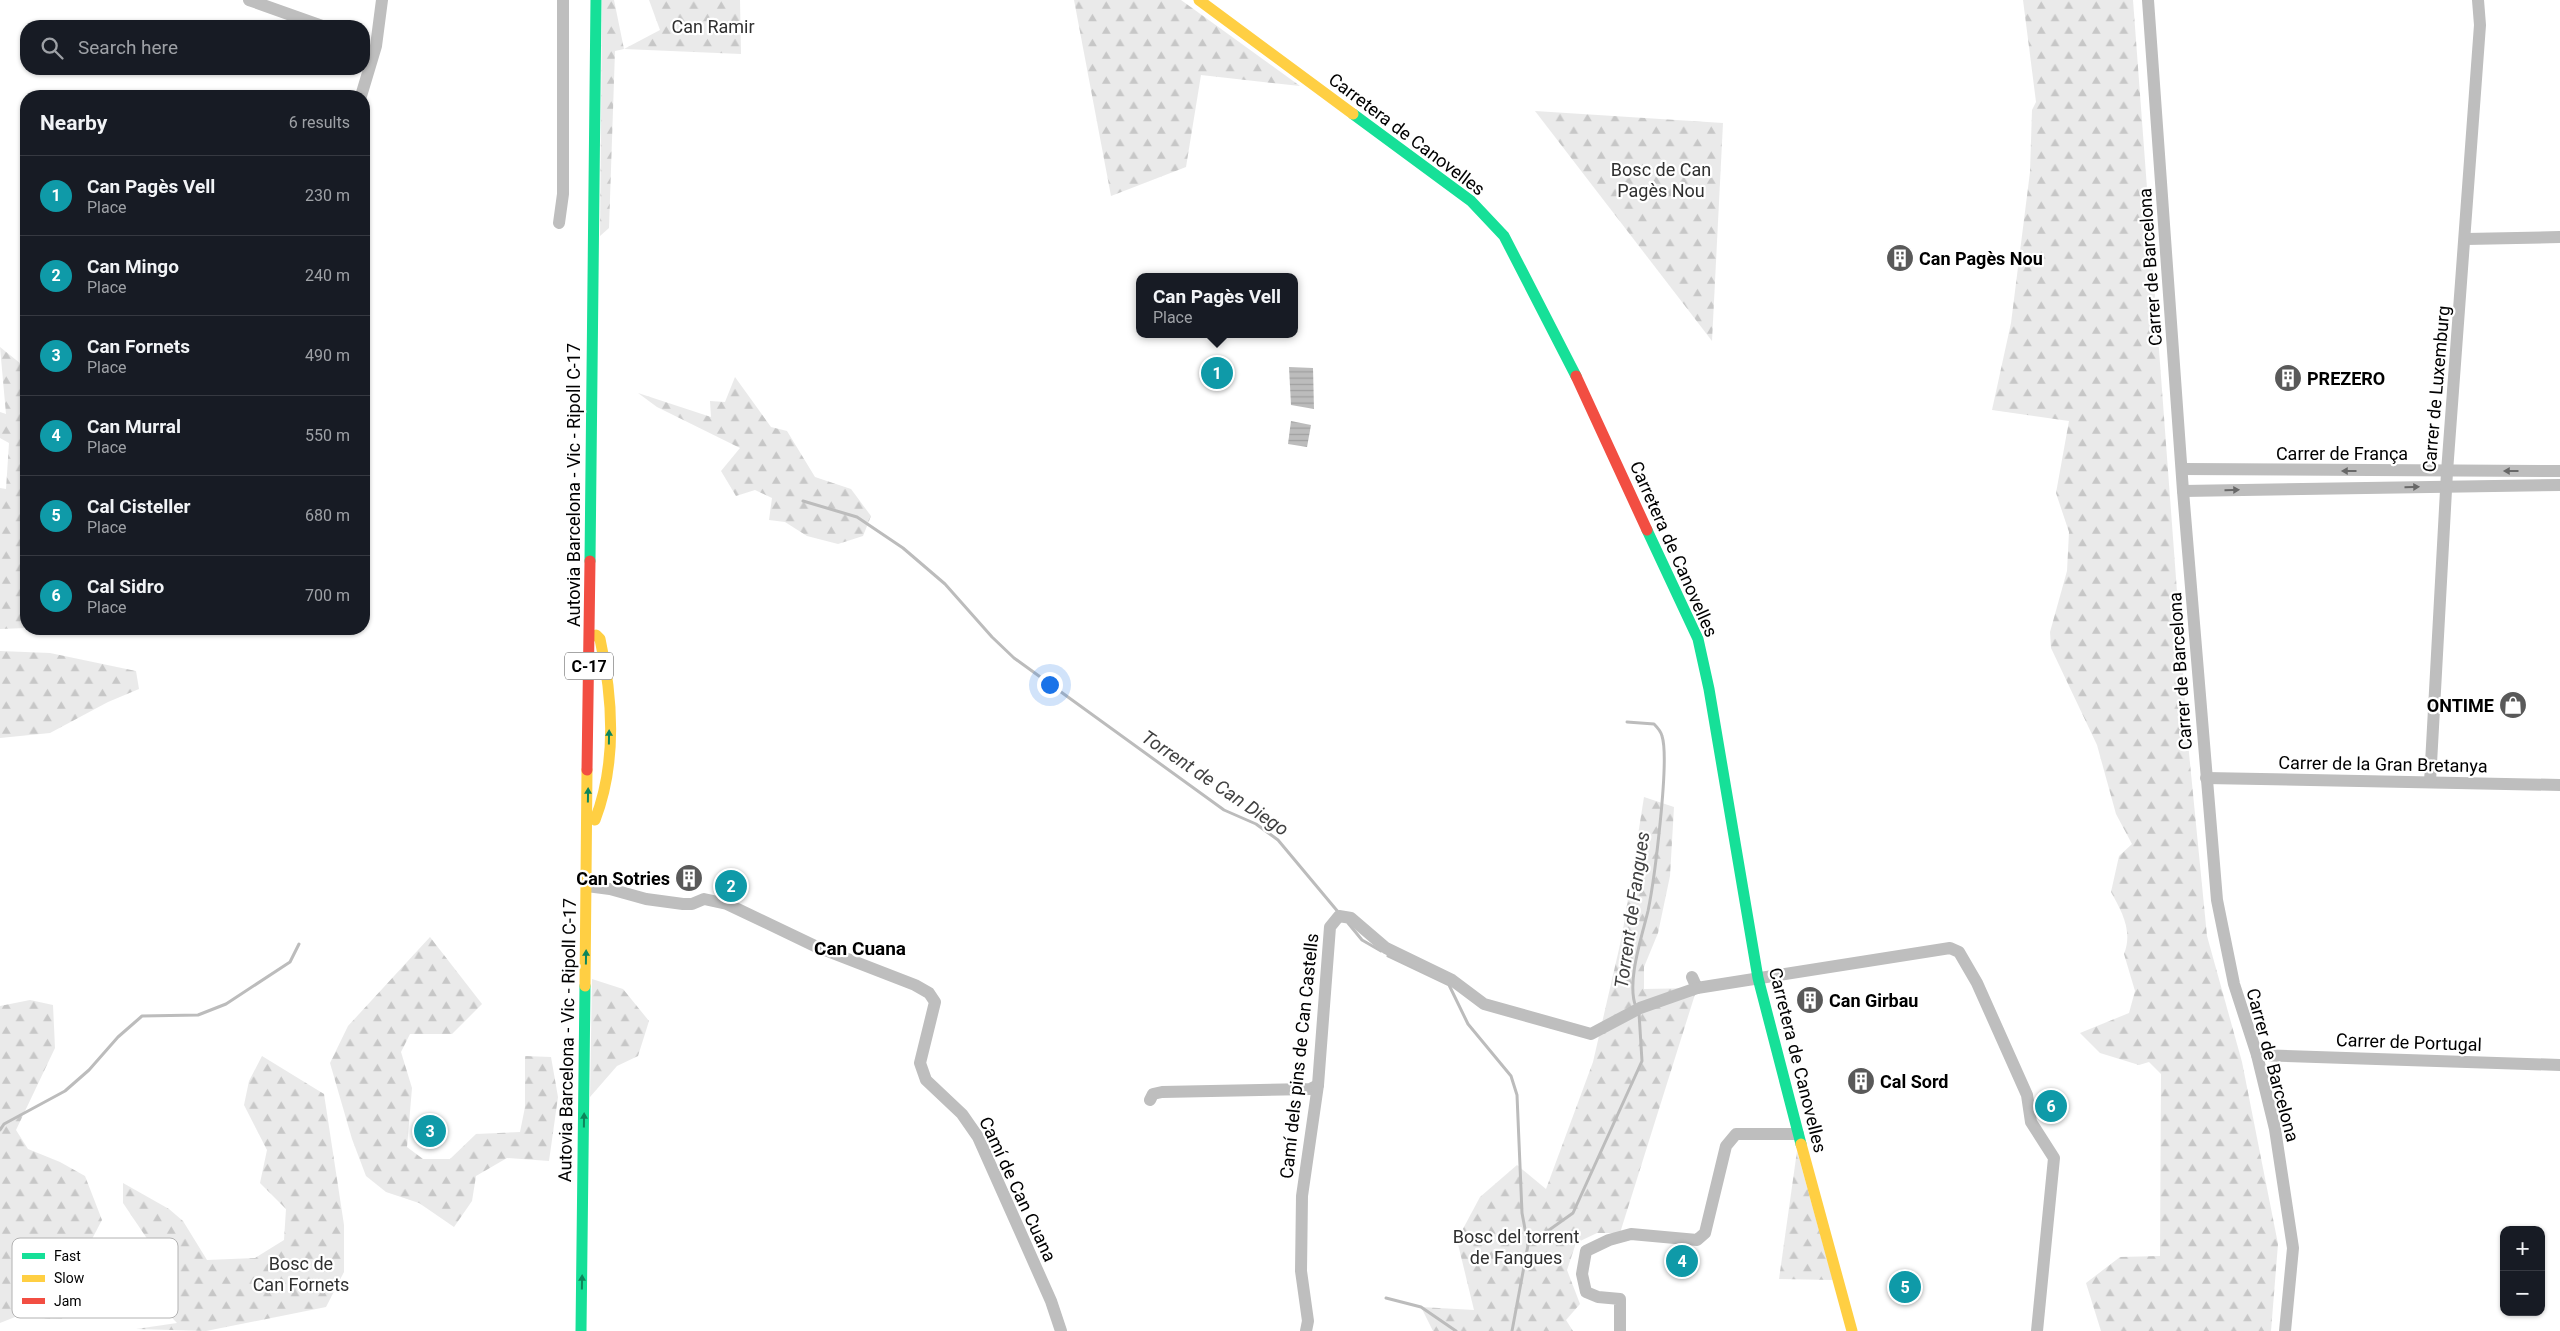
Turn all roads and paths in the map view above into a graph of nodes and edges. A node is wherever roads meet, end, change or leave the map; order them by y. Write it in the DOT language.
graph roads {
  1 [pos="249,0"];
  2 [pos="382,0"];
  3 [pos="563,0"];
  4 [pos="596,0"];
  5 [pos="1199,0"];
  6 [pos="2148,0"];
  7 [pos="2478,0"];
  8 [pos="305,20"];
  9 [pos="370,43"];
  10 [pos="365,75"];
  11 [pos="362,90"];
  12 [pos="559,223"];
  13 [pos="2560,237"];
  14 [pos="2466,238"];
  15 [pos="2183,469"];
  16 [pos="2560,471"];
  17 [pos="2447,472"];
  18 [pos="2560,485"];
  19 [pos="2446,486"];
  20 [pos="2183,491"];
  21 [pos="589,631"];
  22 [pos="2206,778"];
  23 [pos="2430,782"];
  24 [pos="2560,785"];
  25 [pos="587,834"];
  26 [pos="587,886"];
  27 [pos="1758,978"];
  28 [pos="2257,1055"];
  29 [pos="2560,1065"];
  30 [pos="1318,1085"];
  31 [pos="1150,1100"];
  32 [pos="1798,1134"];
  33 [pos="581,1331"];
  34 [pos="1061,1331"];
  35 [pos="1306,1331"];
  36 [pos="1620,1331"];
  37 [pos="1852,1331"];
  38 [pos="2037,1331"];
  39 [pos="2285,1331"];
  1 -- 8 [label="street"];
  2 -- 9 [label="street"];
  3 -- 12 [label="street"];
  4 -- 21 [label="main road, Autovia Barcelona - Vic - Ripoll C-17 / C-17"];
  5 -- 27 [label="main road, Carretera de Canovelles"];
  6 -- 15 [label="street, Carrer de Barcelona"];
  7 -- 14 [label="street, Carrer de Luxemburg"];
  10 -- 11 [label="street"];
  13 -- 14 [label="street"];
  14 -- 17 [label="street, Carrer de Luxemburg"];
  17 -- 15 [label="street, Carrer de França, one-way"];
  15 -- 20 [label="street, Carrer de Barcelona"];
  16 -- 17 [label="street, Carrer de França, one-way"];
  17 -- 19 [label="street, Carrer de Luxemburg"];
  18 -- 19 [label="street, Carrer de França"];
  20 -- 19 [label="street, Carrer de França, one-way"];
  19 -- 23 [label="street, Carrer de Luxemburg"];
  20 -- 22 [label="street, Carrer de Barcelona"];
  25 -- 21 [label="main road, Autovia Barcelona - Vic - Ripoll C-17 / C-17, one-way"];
  25 -- 21 [label="main road, one-way"];
  22 -- 23 [label="street, Carrer de la Gran Bretanya"];
  22 -- 28 [label="street, Carrer de Barcelona"];
  23 -- 24 [label="street, Carrer de la Gran Bretanya"];
  25 -- 26 [label="main road, Autovia Barcelona - Vic - Ripoll C-17 / C-17"];
  33 -- 26 [label="main road, Autovia Barcelona - Vic - Ripoll C-17 / C-17, one-way"];
  26 -- 34 [label="street, Camí de Can Cuana"];
  27 -- 30 [label="street, Camí dels pins de Can Castells"];
  27 -- 32 [label="main road, Carretera de Canovelles"];
  27 -- 38 [label="street, Camí dels pins de Can Castells"];
  28 -- 29 [label="street, Carrer de Portugal"];
  28 -- 39 [label="street, Carrer de Barcelona"];
  30 -- 31 [label="street"];
  30 -- 35 [label="street, Camí dels pins de Can Castells"];
  32 -- 36 [label="street"];
  32 -- 37 [label="main road, Carretera de Canovelles"];
}
